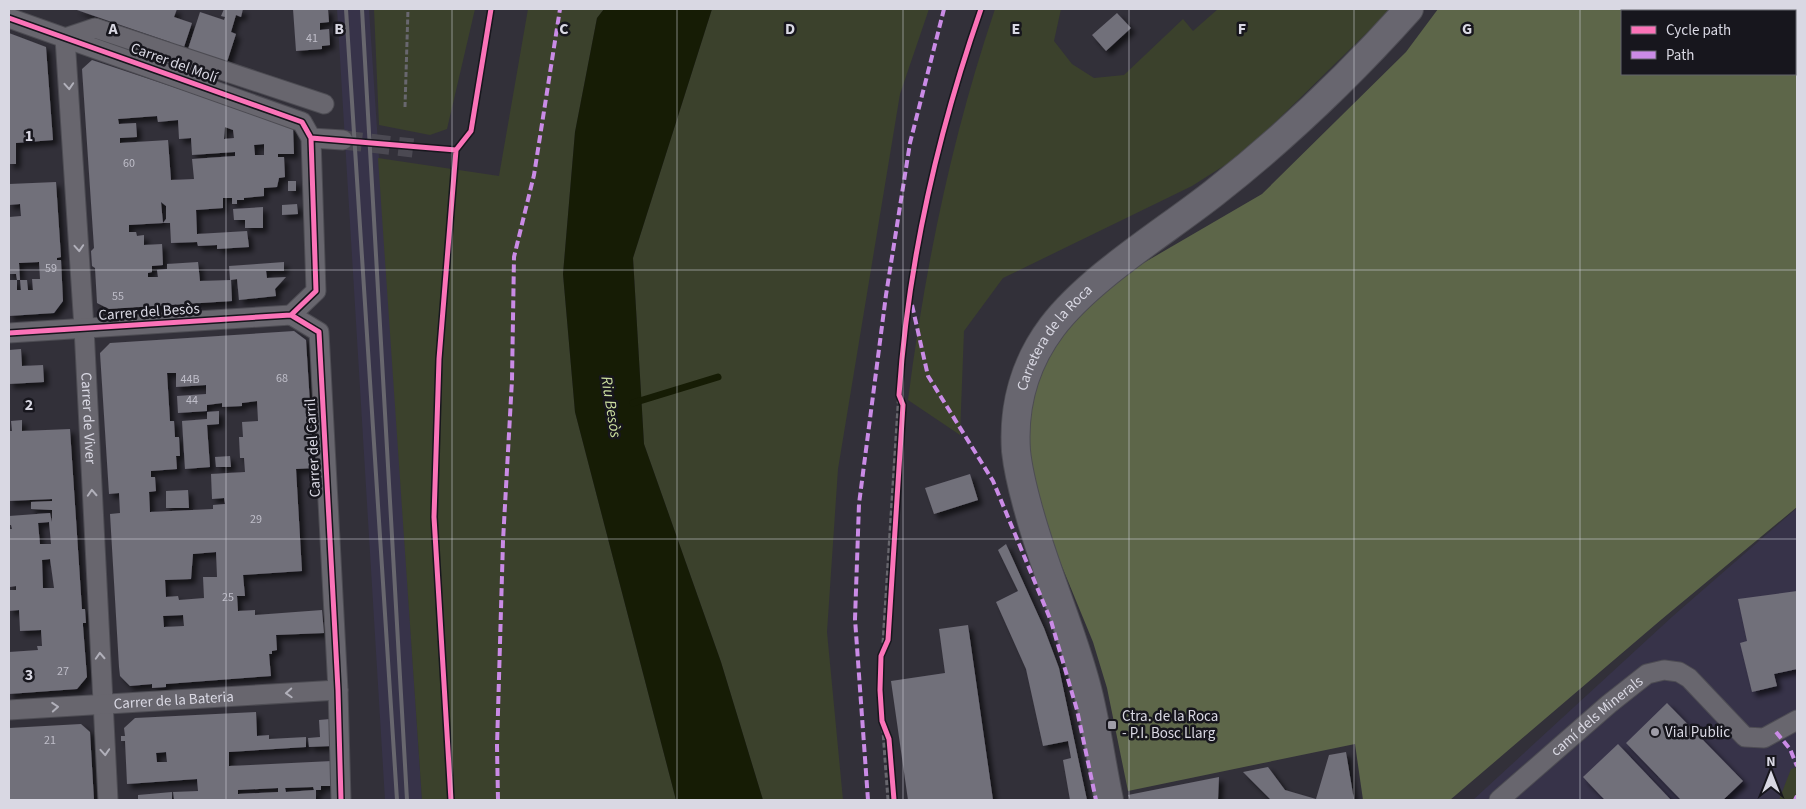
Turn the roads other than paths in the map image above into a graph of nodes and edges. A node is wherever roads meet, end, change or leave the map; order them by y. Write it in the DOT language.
graph roads {
  1 [pos="1409,9"];
  2 [pos="9,18"];
  3 [pos="66,38"];
  4 [pos="324,104"];
  5 [pos="307,130"];
  6 [pos="343,140"];
  7 [pos="291,315"];
  8 [pos="84,328"];
  9 [pos="9,334"];
  10 [pos="338,690"];
  11 [pos="102,704"];
  12 [pos="9,710"];
  13 [pos="1797,720"];
  14 [pos="108,800"];
  15 [pos="341,800"];
  16 [pos="1109,800"];
  17 [pos="1499,800"];
  1 -- 16 [label="street, Carretera de la Roca"];
  2 -- 3 [label="street, Carrer del Molí"];
  3 -- 4 [label="street, Carrer del Molí"];
  3 -- 5 [label="street, Carrer del Molí"];
  3 -- 8 [label="street, Carrer de Viver, one-way"];
  5 -- 6 [label="street, Carrer del Molí"];
  5 -- 7 [label="street"];
  7 -- 8 [label="street, Carrer del Besòs"];
  7 -- 10 [label="street, Carrer del Carril"];
  8 -- 9 [label="street, Carrer del Besòs"];
  11 -- 8 [label="street, Carrer de Viver, one-way"];
  10 -- 11 [label="street, Carrer de la Bateria, one-way"];
  10 -- 15 [label="street, Carrer del Carril"];
  12 -- 11 [label="street, Carrer de la Bateria, one-way"];
  11 -- 14 [label="street, Carrer de Viver, one-way"];
  13 -- 17 [label="street, camí dels Minerals"];
}
